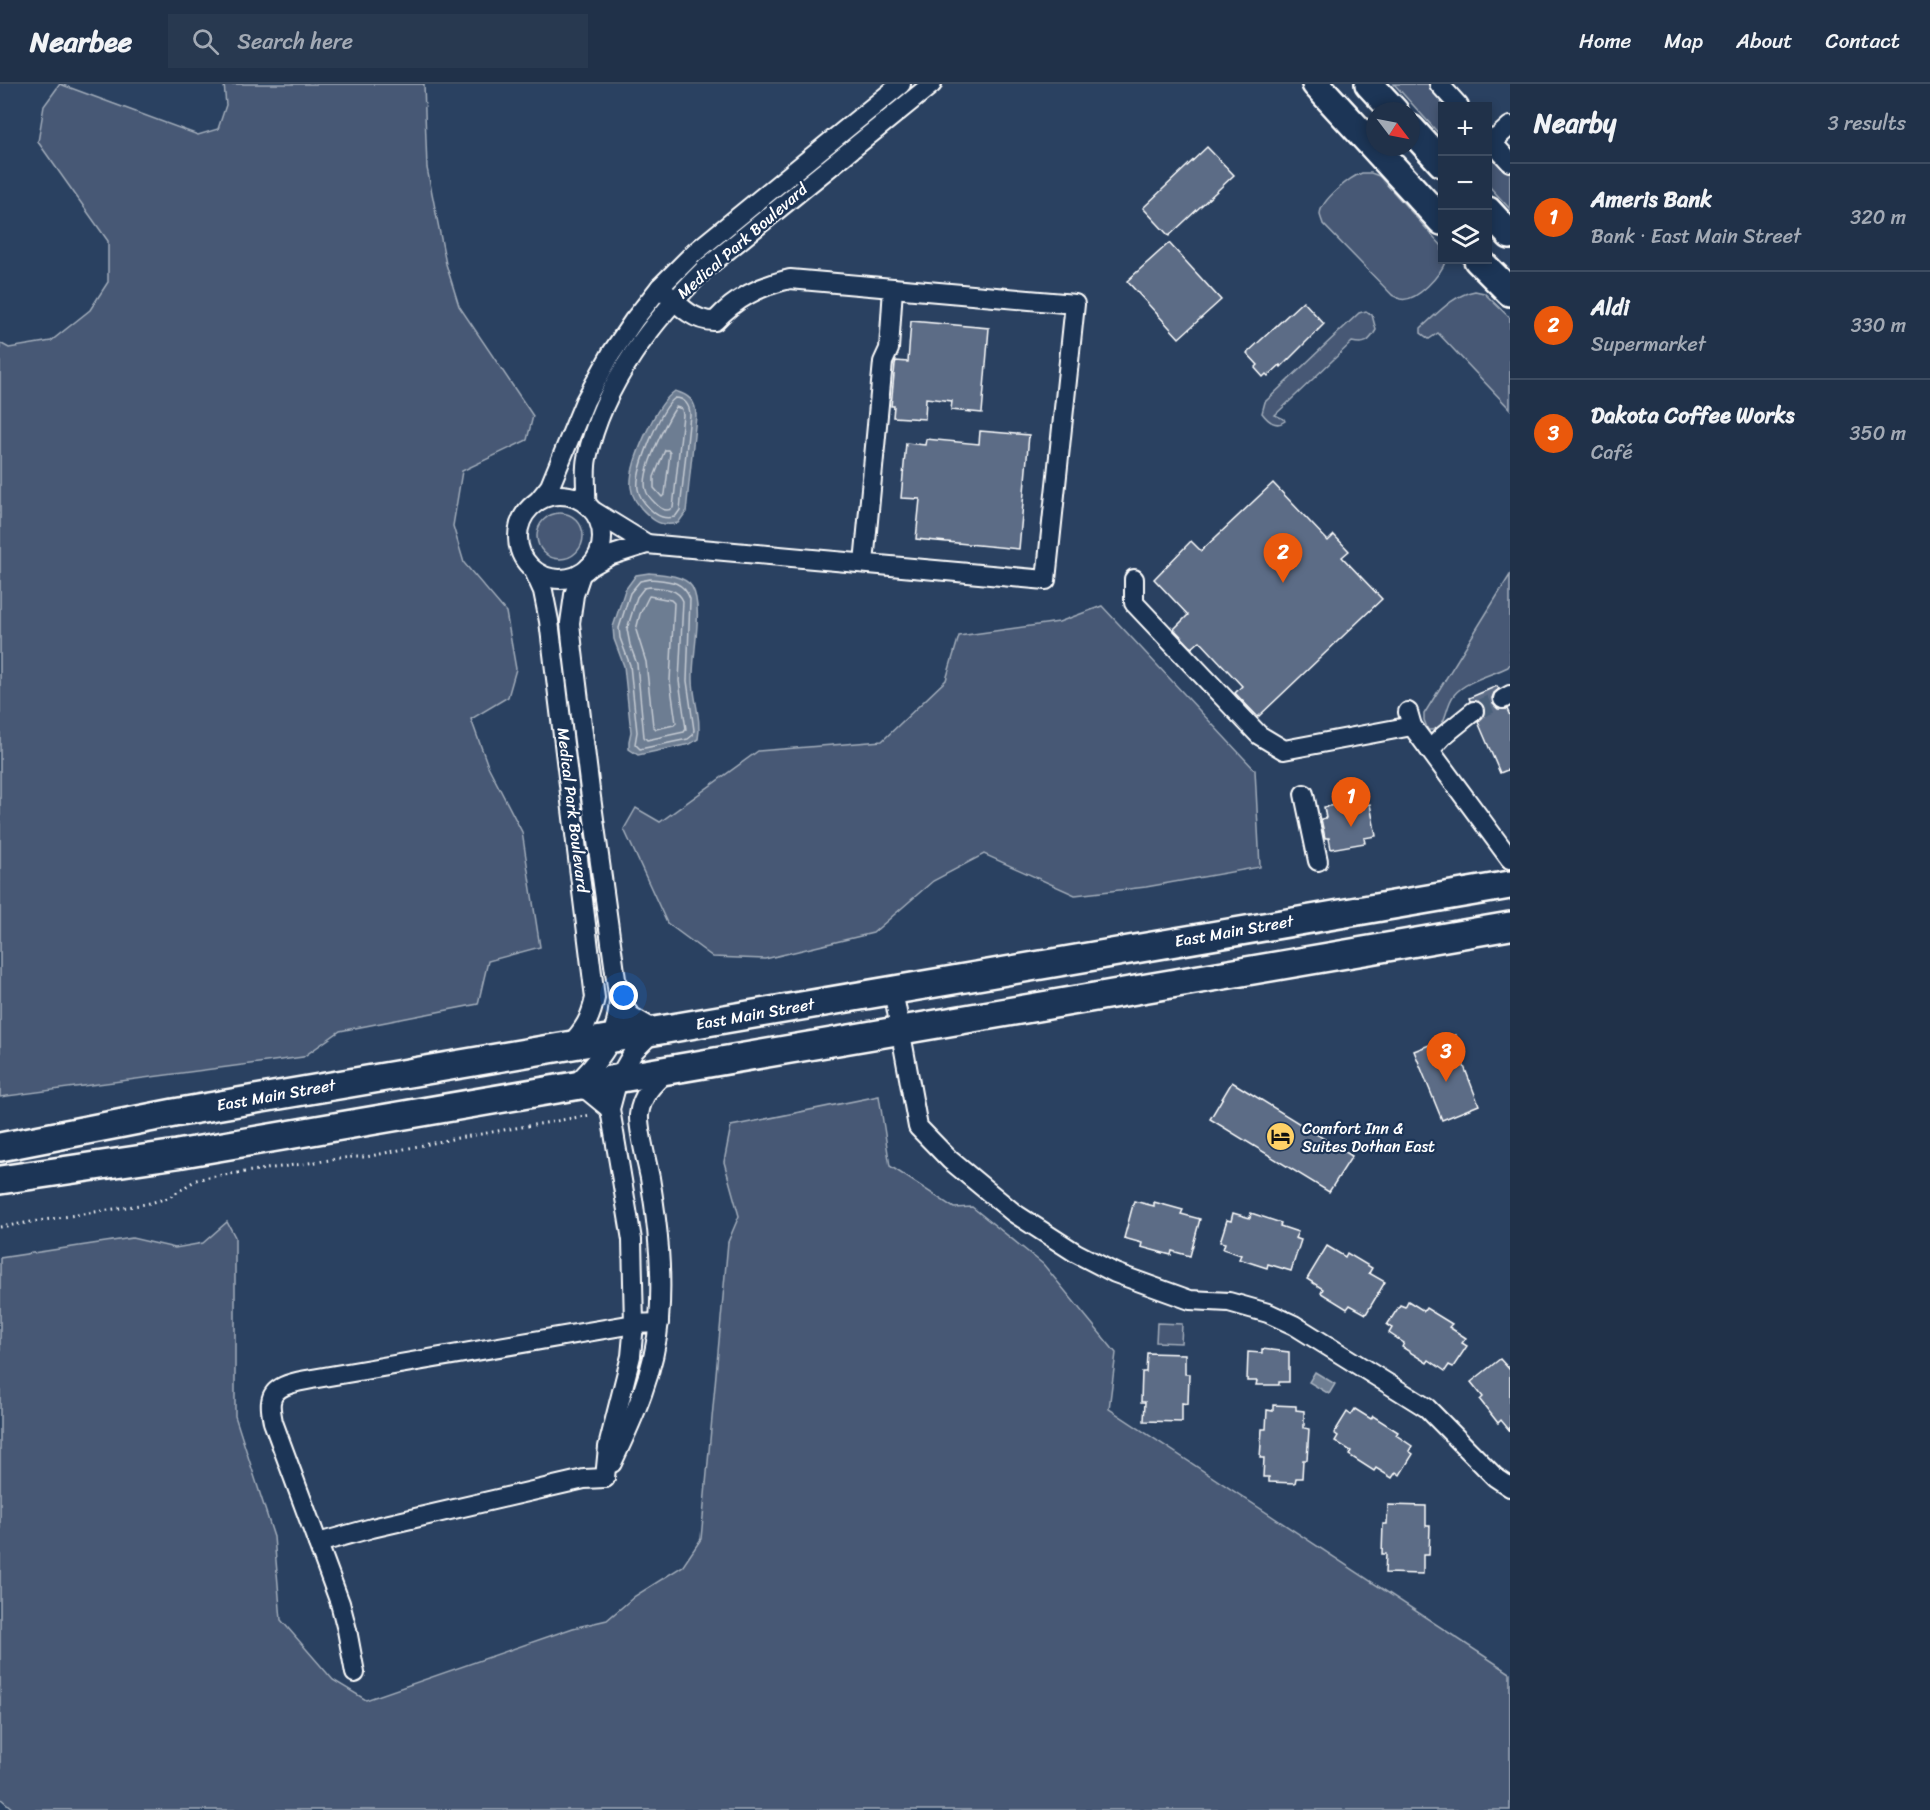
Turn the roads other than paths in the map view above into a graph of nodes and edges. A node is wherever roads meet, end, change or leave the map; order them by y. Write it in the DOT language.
graph roads {
  1 [pos="901,84"];
  2 [pos="932,84"];
  3 [pos="1316,84"];
  4 [pos="1369,84"];
  5 [pos="1376,102"];
  6 [pos="1366,109"];
  7 [pos="1510,126"];
  8 [pos="1420,139"];
  9 [pos="1492,139"];
  10 [pos="1492,142"];
  11 [pos="824,146"];
  12 [pos="1405,156"];
  13 [pos="1438,158"];
  14 [pos="836,162"];
  15 [pos="1510,162"];
  16 [pos="1438,212"];
  17 [pos="1492,216"];
  18 [pos="1510,235"];
  19 [pos="1482,264"];
  20 [pos="660,287"];
  21 [pos="893,288"];
  22 [pos="1510,292"];
  23 [pos="674,300"];
  24 [pos="538,501"];
  25 [pos="590,507"];
  26 [pos="647,544"];
  27 [pos="864,563"];
  28 [pos="534,570"];
  29 [pos="585,570"];
  30 [pos="1134,579"];
  31 [pos="1474,711"];
  32 [pos="1430,750"];
  33 [pos="590,790"];
  34 [pos="571,793"];
  35 [pos="1304,794"];
  36 [pos="1510,859"];
  37 [pos="1318,861"];
  38 [pos="1510,885"];
  39 [pos="1510,926"];
  40 [pos="893,990"];
  41 [pos="620,1001"];
  42 [pos="655,1030"];
  43 [pos="900,1030"];
  44 [pos="612,1038"];
  45 [pos="570,1045"];
  46 [pos="668,1071"];
  47 [pos="618,1079"];
  48 [pos="574,1086"];
  49 [pos="611,1111"];
  50 [pos="0,1147"];
  51 [pos="0,1180"];
  52 [pos="659,1323"];
  53 [pos="634,1324"];
  54 [pos="626,1376"];
  55 [pos="647,1380"];
  56 [pos="605,1478"];
  57 [pos="1510,1487"];
  58 [pos="318,1543"];
  59 [pos="355,1673"];
  1 -- 11 [label="street, Medical Park Boulevard"];
  2 -- 14 [label="street, Medical Park Boulevard"];
  3 -- 6 [label="highway"];
  4 -- 5 [label="highway"];
  7 -- 9 [label="street"];
  8 -- 13 [label="highway"];
  10 -- 15 [label="street"];
  11 -- 14 [label="street"];
  11 -- 20 [label="street, Medical Park Boulevard"];
  12 -- 16 [label="highway"];
  14 -- 23 [label="street, Medical Park Boulevard"];
  17 -- 18 [label="highway"];
  19 -- 22 [label="highway"];
  20 -- 23 [label="street"];
  20 -- 24 [label="street, Medical Park Boulevard"];
  21 -- 23 [label="street"];
  21 -- 27 [label="street"];
  21 -- 27 [label="street"];
  23 -- 25 [label="street, Medical Park Boulevard"];
  24 -- 25 [label="street"];
  24 -- 28 [label="street"];
  25 -- 26 [label="street"];
  25 -- 29 [label="street"];
  26 -- 27 [label="street"];
  26 -- 29 [label="street"];
  28 -- 29 [label="street"];
  28 -- 34 [label="street, Medical Park Boulevard"];
  29 -- 33 [label="street, Medical Park Boulevard"];
  30 -- 32 [label="street"];
  31 -- 32 [label="street"];
  32 -- 36 [label="street"];
  33 -- 34 [label="street"];
  33 -- 41 [label="street, Medical Park Boulevard"];
  34 -- 45 [label="street, Medical Park Boulevard"];
  35 -- 37 [label="street"];
  38 -- 40 [label="highway, East Main Street"];
  39 -- 43 [label="highway"];
  40 -- 42 [label="highway, East Main Street"];
  40 -- 43 [label="street"];
  41 -- 42 [label="street"];
  41 -- 44 [label="street, Medical Park Boulevard"];
  42 -- 44 [label="highway, East Main Street"];
  42 -- 47 [label="street"];
  43 -- 46 [label="highway"];
  43 -- 57 [label="street"];
  44 -- 45 [label="highway, East Main Street"];
  44 -- 48 [label="street, Medical Park Boulevard"];
  45 -- 50 [label="highway, East Main Street"];
  46 -- 47 [label="highway"];
  46 -- 52 [label="street"];
  47 -- 48 [label="highway"];
  47 -- 49 [label="street"];
  48 -- 49 [label="street"];
  48 -- 51 [label="highway"];
  49 -- 53 [label="street"];
  52 -- 53 [label="street"];
  52 -- 55 [label="street"];
  53 -- 54 [label="street"];
  53 -- 58 [label="street"];
  54 -- 55 [label="street"];
  54 -- 56 [label="street"];
  55 -- 56 [label="street"];
  56 -- 58 [label="street"];
  58 -- 59 [label="street"];
}
